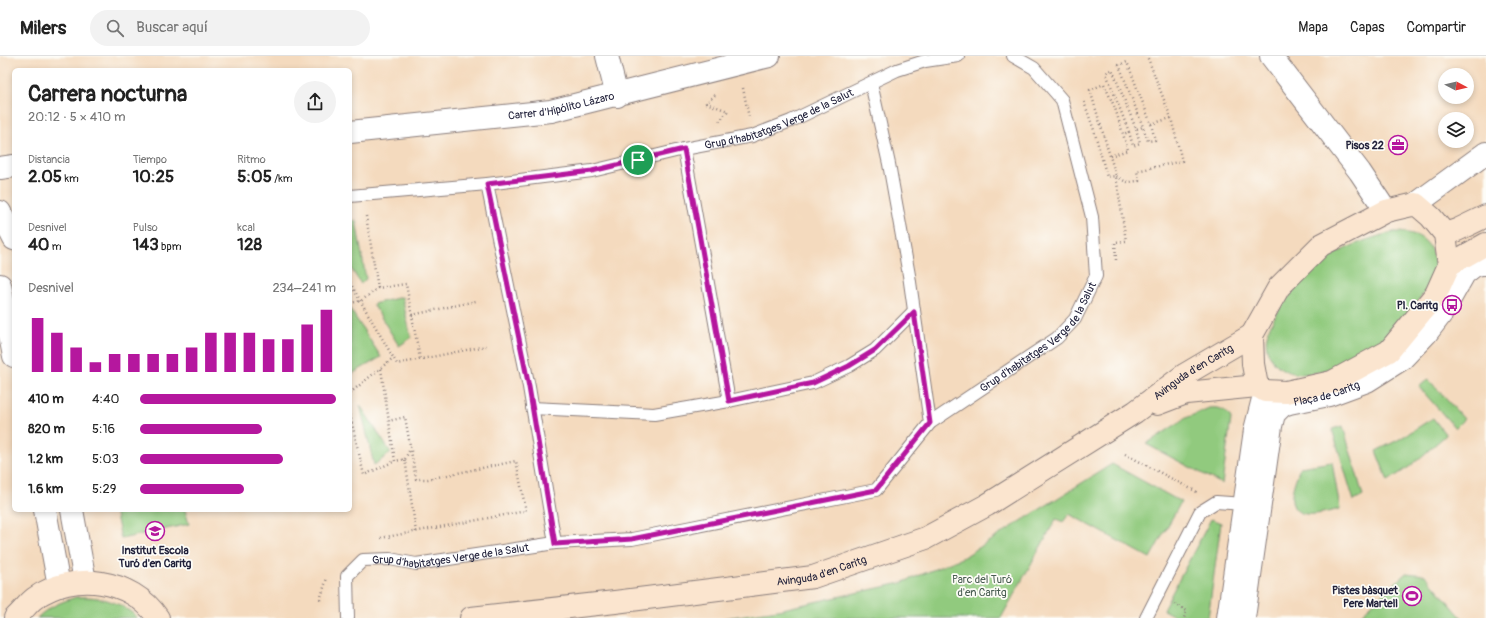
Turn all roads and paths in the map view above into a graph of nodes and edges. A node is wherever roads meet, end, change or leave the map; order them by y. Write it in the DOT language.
graph roads {
  1 [pos="607,56"];
  2 [pos="768,56"];
  3 [pos="958,56"];
  4 [pos="1013,56"];
  5 [pos="1148,56"];
  6 [pos="1271,56"];
  7 [pos="871,83"];
  8 [pos="743,85"];
  9 [pos="617,96"];
  10 [pos="710,100"];
  11 [pos="749,114"];
  12 [pos="1171,118"];
  13 [pos="1151,124"];
  14 [pos="716,125"];
  15 [pos="1143,127"];
  16 [pos="1136,129"];
  17 [pos="352,132"];
  18 [pos="1129,132"];
  19 [pos="1123,134"];
  20 [pos="684,149"];
  21 [pos="1486,154"];
  22 [pos="1110,156"];
  23 [pos="12,166"];
  24 [pos="0,168"];
  25 [pos="1116,176"];
  26 [pos="487,184"];
  27 [pos="352,196"];
  28 [pos="1416,204"];
  29 [pos="1386,211"];
  30 [pos="0,212"];
  31 [pos="366,216"];
  32 [pos="1486,216"];
  33 [pos="12,234"];
  34 [pos="1444,234"];
  35 [pos="1486,244"];
  36 [pos="1116,248"];
  37 [pos="1486,264"];
  38 [pos="1449,265"];
  39 [pos="0,285"];
  40 [pos="352,286"];
  41 [pos="378,288"];
  42 [pos="361,301"];
  43 [pos="476,301"];
  44 [pos="352,303"];
  45 [pos="914,312"];
  46 [pos="412,315"];
  47 [pos="1252,335"];
  48 [pos="12,346"];
  49 [pos="486,346"];
  50 [pos="394,358"];
  51 [pos="420,359"];
  52 [pos="381,369"];
  53 [pos="1261,389"];
  54 [pos="352,391"];
  55 [pos="729,401"];
  56 [pos="532,408"];
  57 [pos="1135,412"];
  58 [pos="389,420"];
  59 [pos="930,423"];
  60 [pos="352,424"];
  61 [pos="410,448"];
  62 [pos="1125,454"];
  63 [pos="405,459"];
  64 [pos="395,461"];
  65 [pos="1216,502"];
  66 [pos="1244,504"];
  67 [pos="44,512"];
  68 [pos="72,512"];
  69 [pos="416,532"];
  70 [pos="376,539"];
  71 [pos="555,544"];
  72 [pos="329,572"];
  73 [pos="85,581"];
  74 [pos="60,586"];
  75 [pos="320,600"];
  76 [pos="159,615"];
  77 [pos="15,618"];
  78 [pos="348,618"];
  79 [pos="471,618"];
  80 [pos="1146,618"];
  81 [pos="1228,618"];
  82 [pos="1244,618"];
  1 -- 9 [label="street"];
  2 -- 9 [label="street, Carrer d'Hipólito Lázaro"];
  3 -- 7 [label="lane, Grup d'habitatges Verge de la Salut"];
  4 -- 59 [label="lane, Grup d'habitatges Verge de la Salut"];
  5 -- 12 [label="path"];
  6 -- 29 [label="street"];
  7 -- 20 [label="lane, Grup d'habitatges Verge de la Salut"];
  7 -- 45 [label="lane"];
  8 -- 11 [label="path"];
  9 -- 17 [label="street, Carrer d'Hipólito Lázaro"];
  10 -- 14 [label="path"];
  12 -- 13 [label="path"];
  12 -- 25 [label="path"];
  13 -- 15 [label="path"];
  13 -- 15 [label="path"];
  15 -- 16 [label="path"];
  16 -- 18 [label="path"];
  16 -- 18 [label="path"];
  18 -- 19 [label="path"];
  19 -- 22 [label="path"];
  19 -- 22 [label="path"];
  20 -- 26 [label="lane, Grup d'habitatges Verge de la Salut"];
  20 -- 55 [label="lane"];
  21 -- 28 [label="street"];
  22 -- 25 [label="path"];
  23 -- 24 [label="street"];
  25 -- 36 [label="path"];
  26 -- 27 [label="lane, Grup d'habitatges Verge de la Salut"];
  26 -- 56 [label="lane"];
  28 -- 29 [label="street"];
  28 -- 34 [label="street"];
  29 -- 47 [label="street"];
  30 -- 33 [label="street"];
  31 -- 41 [label="path"];
  32 -- 34 [label="street"];
  34 -- 38 [label="street"];
  35 -- 38 [label="street"];
  37 -- 82 [label="street, Plaça de Caritg"];
  38 -- 53 [label="street, Avinguda d'en Caritg"];
  39 -- 48 [label="street"];
  40 -- 42 [label="path"];
  41 -- 42 [label="path"];
  41 -- 46 [label="path"];
  42 -- 44 [label="path"];
  42 -- 50 [label="path"];
  43 -- 46 [label="path"];
  45 -- 55 [label="lane"];
  45 -- 59 [label="lane"];
  46 -- 51 [label="path"];
  47 -- 53 [label="street"];
  47 -- 57 [label="street, Avinguda d'en Caritg"];
  49 -- 51 [label="path"];
  50 -- 51 [label="path"];
  50 -- 52 [label="path"];
  52 -- 54 [label="path"];
  52 -- 58 [label="path"];
  53 -- 57 [label="street, Avinguda d'en Caritg"];
  53 -- 66 [label="street"];
  55 -- 56 [label="lane"];
  56 -- 71 [label="lane"];
  57 -- 79 [label="street, Avinguda d'en Caritg"];
  58 -- 61 [label="path"];
  58 -- 64 [label="path"];
  59 -- 71 [label="lane, Grup d'habitatges Verge de la Salut"];
  60 -- 64 [label="path"];
  61 -- 63 [label="path"];
  61 -- 69 [label="path"];
  62 -- 65 [label="path"];
  63 -- 64 [label="path"];
  63 -- 69 [label="path"];
  65 -- 66 [label="lane"];
  65 -- 80 [label="lane"];
  66 -- 81 [label="street"];
  67 -- 74 [label="street"];
  68 -- 73 [label="street"];
  69 -- 70 [label="path"];
  71 -- 78 [label="lane, Grup d'habitatges Verge de la Salut"];
  72 -- 75 [label="path"];
  73 -- 74 [label="street"];
  73 -- 76 [label="street"];
  74 -- 77 [label="street"];
}
